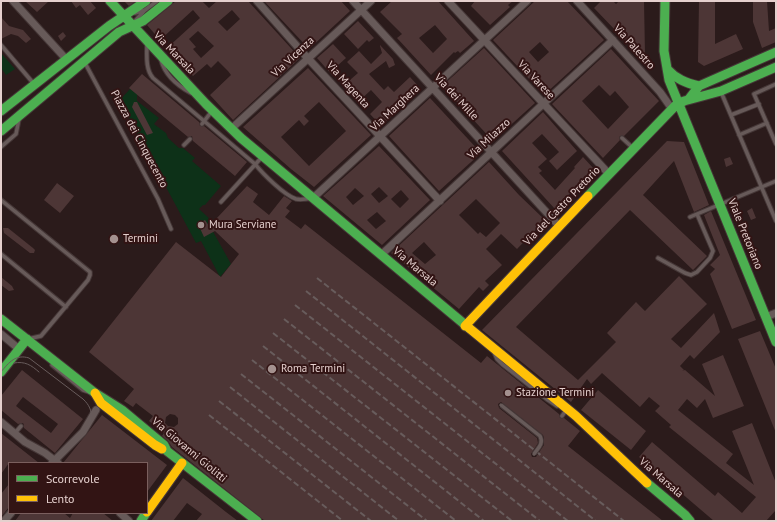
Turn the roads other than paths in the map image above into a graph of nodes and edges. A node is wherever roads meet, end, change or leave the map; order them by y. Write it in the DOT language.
graph roads {
  1 [pos="13,1"];
  2 [pos="110,1"];
  3 [pos="116,1"];
  4 [pos="157,1"];
  5 [pos="168,1"];
  6 [pos="257,1"];
  7 [pos="353,1"];
  8 [pos="371,1"];
  9 [pos="448,1"];
  10 [pos="526,1"];
  11 [pos="577,1"];
  12 [pos="665,1"];
  13 [pos="145,6"];
  14 [pos="361,10"];
  15 [pos="124,16"];
  16 [pos="132,25"];
  17 [pos="484,40"];
  18 [pos="613,40"];
  19 [pos="147,42"];
  20 [pos="1,45"];
  21 [pos="776,52"];
  22 [pos="308,58"];
  23 [pos="66,60"];
  24 [pos="84,62"];
  25 [pos="776,67"];
  26 [pos="666,68"];
  27 [pos="716,78"];
  28 [pos="776,84"];
  29 [pos="34,85"];
  30 [pos="699,86"];
  31 [pos="432,88"];
  32 [pos="721,91"];
  33 [pos="689,98"];
  34 [pos="543,104"];
  35 [pos="759,104"];
  36 [pos="675,106"];
  37 [pos="1,111"];
  38 [pos="213,111"];
  39 [pos="731,115"];
  40 [pos="19,116"];
  41 [pos="203,122"];
  42 [pos="767,123"];
  43 [pos="231,129"];
  44 [pos="1,131"];
  45 [pos="740,135"];
  46 [pos="381,136"];
  47 [pos="190,138"];
  48 [pos="622,138"];
  49 [pos="776,144"];
  50 [pos="184,145"];
  51 [pos="1,147"];
  52 [pos="634,149"];
  53 [pos="492,152"];
  54 [pos="263,156"];
  55 [pos="255,164"];
  56 [pos="610,174"];
  57 [pos="776,181"];
  58 [pos="762,188"];
  59 [pos="313,198"];
  60 [pos="1,200"];
  61 [pos="440,201"];
  62 [pos="221,202"];
  63 [pos="720,205"];
  64 [pos="697,214"];
  65 [pos="690,217"];
  66 [pos="776,221"];
  67 [pos="559,226"];
  68 [pos="171,230"];
  69 [pos="1,254"];
  70 [pos="381,255"];
  71 [pos="658,258"];
  72 [pos="66,307"];
  73 [pos="776,313"];
  74 [pos="766,317"];
  75 [pos="1,319"];
  76 [pos="465,326"];
  77 [pos="774,331"];
  78 [pos="1,334"];
  79 [pos="27,339"];
  80 [pos="776,342"];
  81 [pos="19,348"];
  82 [pos="1,372"];
  83 [pos="101,404"];
  84 [pos="502,405"];
  85 [pos="1,422"];
  86 [pos="21,426"];
  87 [pos="15,433"];
  88 [pos="534,454"];
  89 [pos="55,462"];
  90 [pos="182,463"];
  91 [pos="148,511"];
  92 [pos="10,514"];
  93 [pos="121,514"];
  94 [pos="685,519"];
  95 [pos="2,521"];
  96 [pos="129,521"];
  97 [pos="257,521"];
  1 -- 23 [label="street"];
  2 -- 15 [label="main road, Via Marsala"];
  3 -- 15 [label="lane"];
  4 -- 13 [label="lane"];
  5 -- 16 [label="main road"];
  6 -- 22 [label="street, Via Magenta"];
  7 -- 14 [label="street, Via dei Mille"];
  8 -- 14 [label="street, Via Vicenza"];
  9 -- 17 [label="street, Via Varese"];
  10 -- 17 [label="street, Via Marghera"];
  11 -- 18 [label="street, Via Palestro"];
  12 -- 26 [label="main road, Viale Pretoriano"];
  13 -- 15 [label="main road"];
  13 -- 16 [label="lane"];
  14 -- 22 [label="street, Via Vicenza"];
  14 -- 31 [label="street, Via dei Mille"];
  15 -- 16 [label="main road, Via Marsala"];
  15 -- 23 [label="main road"];
  16 -- 19 [label="main road, Via Marsala"];
  16 -- 24 [label="main road"];
  17 -- 31 [label="street, Via Marghera"];
  17 -- 34 [label="street, Via Varese"];
  18 -- 34 [label="street, Via Milazzo"];
  18 -- 36 [label="street, Via Palestro"];
  19 -- 38 [label="main road, Via Marsala"];
  19 -- 41 [label="lane"];
  20 -- 29 [label="lane"];
  21 -- 27 [label="main road"];
  22 -- 43 [label="street, Via Vicenza"];
  22 -- 46 [label="street, Via Magenta"];
  23 -- 29 [label="main road"];
  24 -- 40 [label="main road"];
  24 -- 68 [label="lane, Piazza dei Cinquecento"];
  25 -- 32 [label="main road"];
  26 -- 30 [label="main road"];
  26 -- 36 [label="main road, Viale Pretoriano"];
  27 -- 30 [label="main road"];
  27 -- 32 [label="street"];
  28 -- 35 [label="lane"];
  29 -- 37 [label="main road"];
  30 -- 33 [label="main road"];
  31 -- 46 [label="street, Via Marghera"];
  31 -- 53 [label="street, Via dei Mille"];
  32 -- 33 [label="main road"];
  32 -- 39 [label="lane"];
  33 -- 36 [label="main road, Via del Castro Pretorio"];
  34 -- 53 [label="street, Via Milazzo"];
  34 -- 56 [label="street, Via Varese"];
  35 -- 39 [label="lane"];
  35 -- 42 [label="lane"];
  36 -- 52 [label="main road, Via del Castro Pretorio"];
  36 -- 63 [label="main road, Viale Pretoriano"];
  38 -- 41 [label="lane"];
  38 -- 43 [label="main road, Via Marsala"];
  39 -- 45 [label="lane"];
  40 -- 44 [label="main road"];
  40 -- 51 [label="lane"];
  41 -- 55 [label="lane"];
  42 -- 45 [label="lane"];
  42 -- 49 [label="lane"];
  43 -- 54 [label="main road, Via Marsala"];
  45 -- 58 [label="lane"];
  46 -- 59 [label="street, Via Marghera"];
  46 -- 61 [label="street, Via Magenta"];
  47 -- 50 [label="lane"];
  48 -- 52 [label="lane"];
  52 -- 56 [label="main road, Via del Castro Pretorio"];
  53 -- 61 [label="street, Via Milazzo"];
  53 -- 67 [label="street, Via dei Mille"];
  54 -- 55 [label="lane"];
  54 -- 59 [label="main road, Via Marsala"];
  55 -- 59 [label="lane"];
  55 -- 62 [label="lane"];
  56 -- 67 [label="main road, Via del Castro Pretorio"];
  57 -- 58 [label="lane"];
  58 -- 63 [label="lane"];
  58 -- 66 [label="lane"];
  59 -- 70 [label="main road, Via Marsala"];
  60 -- 72 [label="lane"];
  61 -- 70 [label="street, Via Milazzo"];
  63 -- 64 [label="lane"];
  63 -- 74 [label="main road, Viale Pretoriano"];
  64 -- 65 [label="lane"];
  64 -- 71 [label="lane"];
  67 -- 76 [label="main road, Via del Castro Pretorio"];
  69 -- 72 [label="lane"];
  70 -- 76 [label="main road, Via Marsala"];
  72 -- 79 [label="lane"];
  73 -- 74 [label="street"];
  74 -- 77 [label="main road, Viale Pretoriano"];
  75 -- 79 [label="main road"];
  76 -- 94 [label="main road, Via Marsala"];
  77 -- 80 [label="main road, Viale Pretoriano"];
  78 -- 81 [label="street"];
  79 -- 81 [label="main road"];
  79 -- 83 [label="main road"];
  81 -- 82 [label="main road"];
  83 -- 89 [label="street"];
  83 -- 90 [label="main road, Via Giovanni Giolitti"];
  84 -- 88 [label="lane, bridge"];
  85 -- 87 [label="street"];
  86 -- 87 [label="lane"];
  87 -- 89 [label="street"];
  90 -- 91 [label="main road"];
  90 -- 97 [label="main road, Via Giovanni Giolitti"];
  92 -- 95 [label="street"];
  93 -- 96 [label="street"];
}
